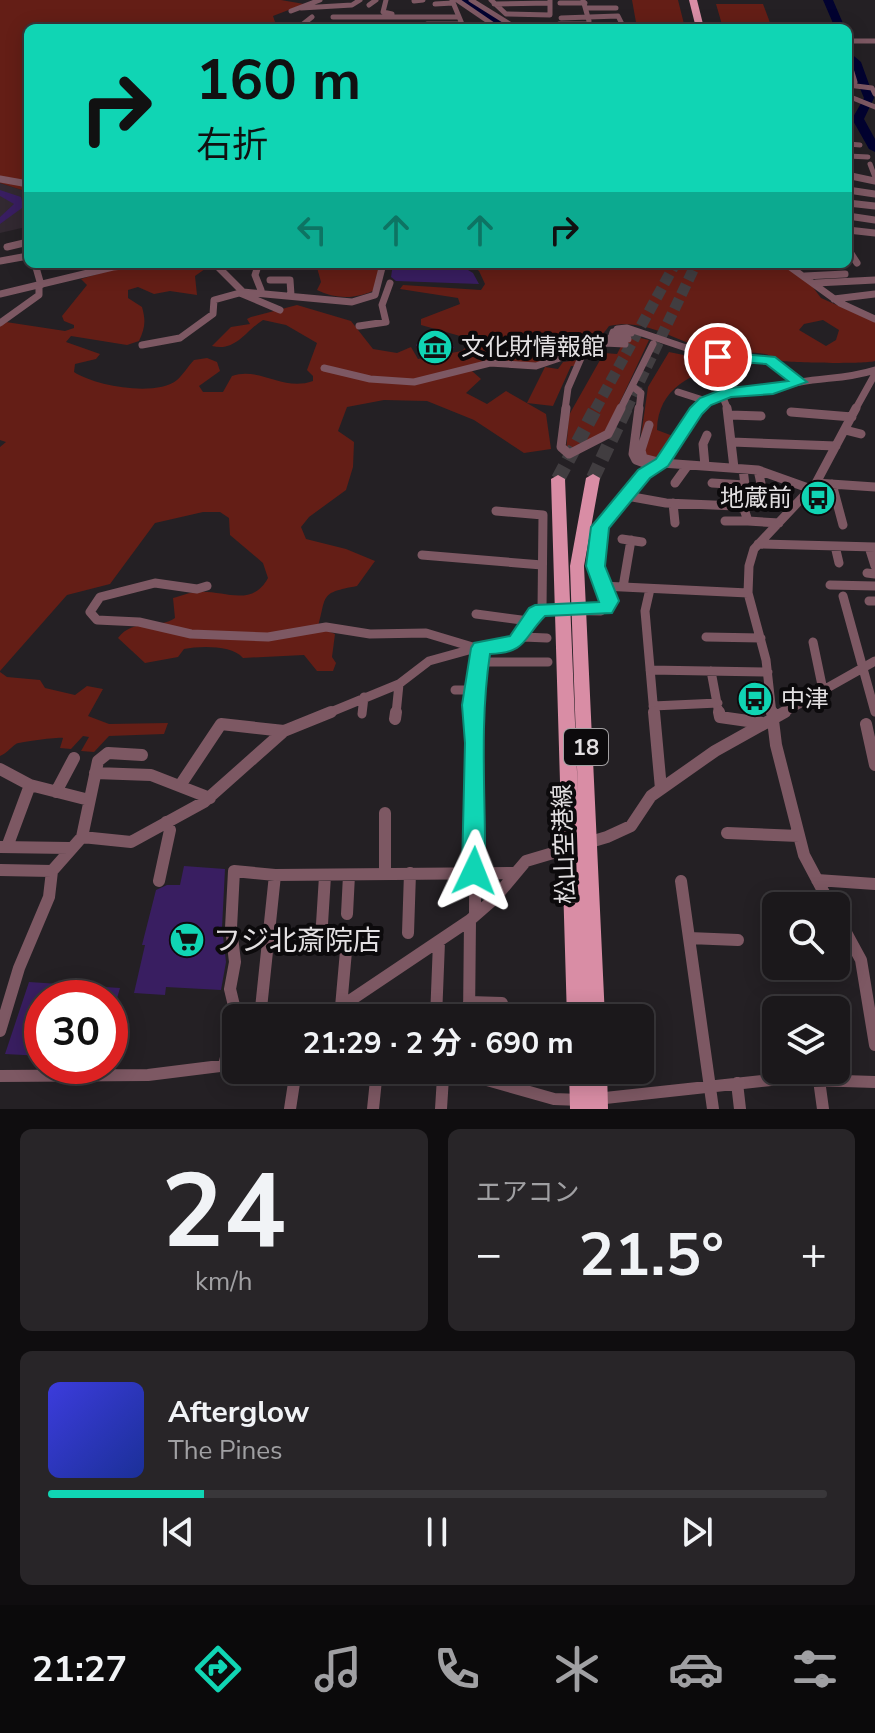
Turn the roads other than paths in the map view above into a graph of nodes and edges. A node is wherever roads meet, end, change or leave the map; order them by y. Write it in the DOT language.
graph roads {
  1 [pos="318,0"];
  2 [pos="360,0"];
  3 [pos="376,0"];
  4 [pos="386,0"];
  5 [pos="423,0"];
  6 [pos="471,0"];
  7 [pos="693,0"];
  8 [pos="701,0"];
  9 [pos="414,1"];
  10 [pos="454,1"];
  11 [pos="493,2"];
  12 [pos="560,3"];
  13 [pos="435,4"];
  14 [pos="585,4"];
  15 [pos="299,5"];
  16 [pos="369,5"];
  17 [pos="526,8"];
  18 [pos="616,8"];
  19 [pos="550,9"];
  20 [pos="291,11"];
  21 [pos="501,12"];
  22 [pos="487,13"];
  23 [pos="474,14"];
  24 [pos="511,15"];
  25 [pos="400,16"];
  26 [pos="458,16"];
  27 [pos="588,16"];
  28 [pos="312,17"];
  29 [pos="333,17"];
  30 [pos="341,17"];
  31 [pos="372,17"];
  32 [pos="561,19"];
  33 [pos="427,20"];
  34 [pos="303,24"];
  35 [pos="339,24"];
  36 [pos="369,24"];
  37 [pos="398,24"];
  38 [pos="448,24"];
  39 [pos="462,24"];
  40 [pos="491,24"];
  41 [pos="508,24"];
  42 [pos="582,24"];
  43 [pos="590,24"];
  44 [pos="622,24"];
  45 [pos="699,24"];
  46 [pos="707,24"];
  47 [pos="852,41"];
  48 [pos="875,41"];
  49 [pos="852,85"];
  50 [pos="875,94"];
  51 [pos="852,97"];
  52 [pos="875,107"];
  53 [pos="852,144"];
  54 [pos="860,145"];
  55 [pos="852,157"];
  56 [pos="852,176"];
  57 [pos="0,179"];
  58 [pos="875,179"];
  59 [pos="24,183"];
  60 [pos="852,191"];
  61 [pos="875,194"];
  62 [pos="852,203"];
  63 [pos="875,206"];
  64 [pos="852,217"];
  65 [pos="875,220"];
  66 [pos="852,230"];
  67 [pos="875,233"];
  68 [pos="24,243"];
  69 [pos="7,247"];
  70 [pos="852,255"];
  71 [pos="24,257"];
  72 [pos="0,261"];
  73 [pos="857,263"];
  74 [pos="36,268"];
  75 [pos="109,268"];
  76 [pos="219,268"];
  77 [pos="257,268"];
  78 [pos="382,268"];
  79 [pos="792,268"];
  80 [pos="845,274"];
  81 [pos="805,276"];
  82 [pos="270,280"];
  83 [pos="875,280"];
  84 [pos="390,283"];
  85 [pos="816,283"];
  86 [pos="40,285"];
  87 [pos="261,290"];
  88 [pos="241,293"];
  89 [pos="0,294"];
  90 [pos="875,294"];
  91 [pos="291,295"];
  92 [pos="834,299"];
  93 [pos="280,310"];
  94 [pos="875,319"];
  95 [pos="0,323"];
  96 [pos="359,326"];
  97 [pos="653,344"];
  98 [pos="142,345"];
  99 [pos="584,351"];
  100 [pos="687,357"];
  101 [pos="552,362"];
  102 [pos="741,362"];
  103 [pos="324,368"];
  104 [pos="875,372"];
  105 [pos="547,373"];
  106 [pos="799,382"];
  107 [pos="632,386"];
  108 [pos="738,391"];
  109 [pos="678,392"];
  110 [pos="722,395"];
  111 [pos="706,401"];
  112 [pos="791,412"];
  113 [pos="730,415"];
  114 [pos="761,416"];
  115 [pos="852,417"];
  116 [pos="649,425"];
  117 [pos="845,430"];
  118 [pos="861,434"];
  119 [pos="707,435"];
  120 [pos="732,442"];
  121 [pos="836,446"];
  122 [pos="658,464"];
  123 [pos="688,465"];
  124 [pos="705,466"];
  125 [pos="738,468"];
  126 [pos="758,470"];
  127 [pos="593,478"];
  128 [pos="558,479"];
  129 [pos="675,483"];
  130 [pos="712,483"];
  131 [pos="832,484"];
  132 [pos="814,486"];
  133 [pos="762,488"];
  134 [pos="874,488"];
  135 [pos="627,496"];
  136 [pos="673,503"];
  137 [pos="496,511"];
  138 [pos="725,521"];
  139 [pos="748,521"];
  140 [pos="675,523"];
  141 [pos="779,523"];
  142 [pos="843,525"];
  143 [pos="632,540"];
  144 [pos="758,544"];
  145 [pos="835,546"];
  146 [pos="872,547"];
  147 [pos="422,555"];
  148 [pos="839,563"];
  149 [pos="542,565"];
  150 [pos="875,566"];
  151 [pos="830,585"];
  152 [pos="207,586"];
  153 [pos="602,586"];
  154 [pos="875,586"];
  155 [pos="623,587"];
  156 [pos="650,589"];
  157 [pos="748,593"];
  158 [pos="843,596"];
  159 [pos="542,610"];
  160 [pos="571,610"];
  161 [pos="476,614"];
  162 [pos="529,621"];
  163 [pos="523,637"];
  164 [pos="706,637"];
  165 [pos="547,638"];
  166 [pos="761,638"];
  167 [pos="813,642"];
  168 [pos="478,648"];
  169 [pos="875,661"];
  170 [pos="480,662"];
  171 [pos="548,662"];
  172 [pos="862,668"];
  173 [pos="650,670"];
  174 [pos="711,671"];
  175 [pos="768,672"];
  176 [pos="399,684"];
  177 [pos="455,690"];
  178 [pos="473,690"];
  179 [pos="823,690"];
  180 [pos="364,697"];
  181 [pos="718,703"];
  182 [pos="653,706"];
  183 [pos="875,712"];
  184 [pos="362,714"];
  185 [pos="395,719"];
  186 [pos="768,720"];
  187 [pos="866,724"];
  188 [pos="284,731"];
  189 [pos="142,755"];
  190 [pos="74,758"];
  191 [pos="875,765"];
  192 [pos="0,769"];
  193 [pos="95,773"];
  194 [pos="181,784"];
  195 [pos="30,785"];
  196 [pos="661,789"];
  197 [pos="56,792"];
  198 [pos="210,798"];
  199 [pos="89,800"];
  200 [pos="385,813"];
  201 [pos="166,822"];
  202 [pos="727,833"];
  203 [pos="799,836"];
  204 [pos="82,837"];
  205 [pos="590,842"];
  206 [pos="571,845"];
  207 [pos="3,847"];
  208 [pos="69,848"];
  209 [pos="0,870"];
  210 [pos="52,871"];
  211 [pos="474,871"];
  212 [pos="410,873"];
  213 [pos="513,873"];
  214 [pos="385,874"];
  215 [pos="275,875"];
  216 [pos="349,875"];
  217 [pos="325,876"];
  218 [pos="817,880"];
  219 [pos="159,881"];
  220 [pos="681,881"];
  221 [pos="875,884"];
  222 [pos="823,892"];
  223 [pos="347,914"];
  224 [pos="473,918"];
  225 [pos="322,924"];
  226 [pos="408,933"];
  227 [pos="689,938"];
  228 [pos="738,940"];
  229 [pos="850,940"];
  230 [pos="439,942"];
  231 [pos="346,951"];
  232 [pos="469,1002"];
  233 [pos="502,1003"];
  234 [pos="234,1004"];
  235 [pos="261,1004"];
  236 [pos="341,1004"];
  237 [pos="346,1004"];
  238 [pos="437,1004"];
  239 [pos="577,1004"];
  240 [pos="595,1004"];
  241 [pos="0,1031"];
  242 [pos="875,1045"];
  243 [pos="222,1066"];
  244 [pos="0,1076"];
  245 [pos="850,1081"];
  246 [pos="762,1082"];
  247 [pos="875,1082"];
  248 [pos="737,1083"];
  249 [pos="294,1084"];
  250 [pos="377,1084"];
  251 [pos="438,1084"];
  252 [pos="503,1084"];
  253 [pos="583,1084"];
  254 [pos="594,1084"];
  255 [pos="820,1084"];
  256 [pos="709,1085"];
  257 [pos="589,1104"];
  258 [pos="290,1109"];
  259 [pos="373,1109"];
  260 [pos="441,1109"];
  261 [pos="713,1109"];
  262 [pos="740,1109"];
  263 [pos="823,1109"];
  1 -- 15 [label="street"];
  2 -- 15 [label="street"];
  3 -- 16 [label="street"];
  4 -- 25 [label="street"];
  5 -- 9 [label="street"];
  6 -- 22 [label="street"];
  7 -- 45 [label="main road"];
  8 -- 46 [label="main road"];
  10 -- 13 [label="street"];
  10 -- 23 [label="street"];
  10 -- 26 [label="street"];
  11 -- 19 [label="street"];
  11 -- 21 [label="street"];
  12 -- 14 [label="street"];
  14 -- 18 [label="street"];
  14 -- 27 [label="street"];
  15 -- 20 [label="street"];
  17 -- 19 [label="street"];
  19 -- 24 [label="street"];
  19 -- 24 [label="street"];
  19 -- 32 [label="street"];
  21 -- 22 [label="street"];
  21 -- 24 [label="street"];
  22 -- 23 [label="street"];
  22 -- 41 [label="street"];
  23 -- 26 [label="street"];
  23 -- 40 [label="street"];
  25 -- 31 [label="street"];
  25 -- 33 [label="street"];
  25 -- 37 [label="street"];
  26 -- 33 [label="street"];
  26 -- 39 [label="street"];
  27 -- 32 [label="street"];
  27 -- 43 [label="street"];
  27 -- 44 [label="street"];
  28 -- 34 [label="street"];
  29 -- 30 [label="street"];
  30 -- 31 [label="street"];
  30 -- 35 [label="street"];
  31 -- 36 [label="street"];
  32 -- 42 [label="street"];
  33 -- 38 [label="street"];
  47 -- 48 [label="street"];
  49 -- 50 [label="street"];
  51 -- 52 [label="street"];
  53 -- 54 [label="street"];
  55 -- 58 [label="street"];
  56 -- 58 [label="street"];
  57 -- 59 [label="street"];
  60 -- 61 [label="street"];
  62 -- 63 [label="street"];
  64 -- 65 [label="street"];
  66 -- 67 [label="street"];
  68 -- 69 [label="street"];
  70 -- 73 [label="street"];
  71 -- 72 [label="street"];
  74 -- 86 [label="street"];
  75 -- 86 [label="street"];
  76 -- 88 [label="street"];
  77 -- 87 [label="street"];
  78 -- 91 [label="street"];
  79 -- 81 [label="street"];
  80 -- 81 [label="street"];
  81 -- 85 [label="street"];
  82 -- 91 [label="street"];
  83 -- 85 [label="street"];
  84 -- 96 [label="street"];
  85 -- 92 [label="street"];
  86 -- 89 [label="street"];
  86 -- 95 [label="street"];
  87 -- 88 [label="street"];
  87 -- 91 [label="street"];
  88 -- 93 [label="street"];
  88 -- 98 [label="street"];
  90 -- 92 [label="street"];
  92 -- 94 [label="street"];
  97 -- 107 [label="street"];
  99 -- 101 [label="street"];
  99 -- 102 [label="street"];
  99 -- 107 [label="street"];
  100 -- 102 [label="street"];
  101 -- 103 [label="street"];
  101 -- 105 [label="street"];
  102 -- 106 [label="street"];
  102 -- 108 [label="street"];
  104 -- 106 [label="street"];
  104 -- 115 [label="street"];
  106 -- 108 [label="street"];
  107 -- 122 [label="street"];
  108 -- 110 [label="street"];
  109 -- 111 [label="street"];
  110 -- 111 [label="street"];
  110 -- 113 [label="street"];
  111 -- 122 [label="street"];
  112 -- 115 [label="street"];
  113 -- 114 [label="street"];
  113 -- 120 [label="street"];
  115 -- 117 [label="street"];
  116 -- 122 [label="street"];
  117 -- 118 [label="street"];
  117 -- 121 [label="street"];
  119 -- 124 [label="street"];
  120 -- 121 [label="street"];
  120 -- 125 [label="street"];
  121 -- 132 [label="street"];
  122 -- 123 [label="street"];
  122 -- 135 [label="street"];
  123 -- 124 [label="street"];
  123 -- 129 [label="street"];
  124 -- 125 [label="street"];
  125 -- 126 [label="street"];
  125 -- 130 [label="street"];
  126 -- 132 [label="street"];
  126 -- 133 [label="street"];
  127 -- 160 [label="main road, 松山空港線 / 18"];
  128 -- 160 [label="main road, 松山空港線 / 18"];
  131 -- 132 [label="street"];
  131 -- 134 [label="street"];
  131 -- 142 [label="street"];
  132 -- 141 [label="street"];
  135 -- 136 [label="street"];
  135 -- 153 [label="street"];
  136 -- 139 [label="street"];
  136 -- 140 [label="street"];
  137 -- 149 [label="street"];
  138 -- 139 [label="street"];
  139 -- 141 [label="street"];
  141 -- 144 [label="street"];
  143 -- 155 [label="street"];
  144 -- 145 [label="street"];
  144 -- 157 [label="street"];
  145 -- 146 [label="street"];
  145 -- 148 [label="street"];
  146 -- 150 [label="street"];
  147 -- 149 [label="street"];
  149 -- 159 [label="street"];
  151 -- 154 [label="street"];
  152 -- 168 [label="street"];
  153 -- 155 [label="street"];
  153 -- 160 [label="street"];
  155 -- 156 [label="street"];
  156 -- 157 [label="street"];
  156 -- 173 [label="street"];
  157 -- 166 [label="street"];
  158 -- 172 [label="street"];
  159 -- 160 [label="street"];
  159 -- 162 [label="street"];
  160 -- 205 [label="main road, 松山空港線 / 18"];
  160 -- 206 [label="main road, 松山空港線 / 18"];
  161 -- 162 [label="street"];
  162 -- 163 [label="street"];
  163 -- 165 [label="street"];
  163 -- 168 [label="street"];
  164 -- 166 [label="street"];
  166 -- 175 [label="street"];
  167 -- 179 [label="street"];
  168 -- 170 [label="street"];
  168 -- 176 [label="street"];
  169 -- 172 [label="street"];
  170 -- 171 [label="street"];
  170 -- 178 [label="street"];
  172 -- 179 [label="street"];
  172 -- 183 [label="street"];
  173 -- 174 [label="street"];
  173 -- 182 [label="street"];
  174 -- 175 [label="street"];
  174 -- 181 [label="street"];
  175 -- 186 [label="street"];
  176 -- 180 [label="street"];
  176 -- 185 [label="street"];
  177 -- 178 [label="street"];
  178 -- 211 [label="street"];
  179 -- 186 [label="street"];
  180 -- 184 [label="street"];
  180 -- 188 [label="street"];
  181 -- 182 [label="street"];
  181 -- 186 [label="street"];
  182 -- 196 [label="street"];
  186 -- 196 [label="street"];
  186 -- 203 [label="street"];
  187 -- 191 [label="street"];
  188 -- 194 [label="street"];
  188 -- 198 [label="street"];
  189 -- 193 [label="street"];
  190 -- 197 [label="street"];
  192 -- 195 [label="street"];
  193 -- 194 [label="street"];
  193 -- 199 [label="street"];
  194 -- 198 [label="street"];
  195 -- 197 [label="street"];
  195 -- 207 [label="street"];
  196 -- 205 [label="street"];
  197 -- 199 [label="street"];
  198 -- 201 [label="street"];
  199 -- 204 [label="street"];
  200 -- 214 [label="street"];
  201 -- 204 [label="street"];
  201 -- 219 [label="street"];
  202 -- 203 [label="street"];
  203 -- 218 [label="street"];
  204 -- 208 [label="street"];
  205 -- 206 [label="street"];
  205 -- 240 [label="main road, 松山空港線 / 18"];
  206 -- 213 [label="street"];
  206 -- 239 [label="main road, 松山空港線 / 18"];
  207 -- 208 [label="street"];
  208 -- 210 [label="street"];
  209 -- 210 [label="street"];
  210 -- 241 [label="street"];
  211 -- 212 [label="street"];
  211 -- 213 [label="street"];
  211 -- 224 [label="street"];
  212 -- 214 [label="street"];
  212 -- 226 [label="street"];
  213 -- 224 [label="street"];
  214 -- 216 [label="street"];
  215 -- 217 [label="street"];
  215 -- 234 [label="street"];
  215 -- 235 [label="street"];
  216 -- 217 [label="street"];
  216 -- 223 [label="street"];
  217 -- 225 [label="street"];
  218 -- 221 [label="street"];
  218 -- 222 [label="street"];
  220 -- 227 [label="street"];
  224 -- 230 [label="street"];
  224 -- 232 [label="street"];
  227 -- 228 [label="street"];
  227 -- 256 [label="street"];
  229 -- 242 [label="street"];
  230 -- 237 [label="street"];
  230 -- 238 [label="street"];
  231 -- 236 [label="street"];
  232 -- 233 [label="street"];
  243 -- 244 [label="street"];
  245 -- 247 [label="street"];
  246 -- 248 [label="street"];
  248 -- 256 [label="street"];
  248 -- 262 [label="street"];
  249 -- 258 [label="street"];
  250 -- 259 [label="street"];
  251 -- 260 [label="street"];
  252 -- 257 [label="street"];
  253 -- 257 [label="main road"];
  254 -- 257 [label="main road"];
  255 -- 263 [label="street"];
  256 -- 257 [label="street"];
  256 -- 261 [label="street"];
}
